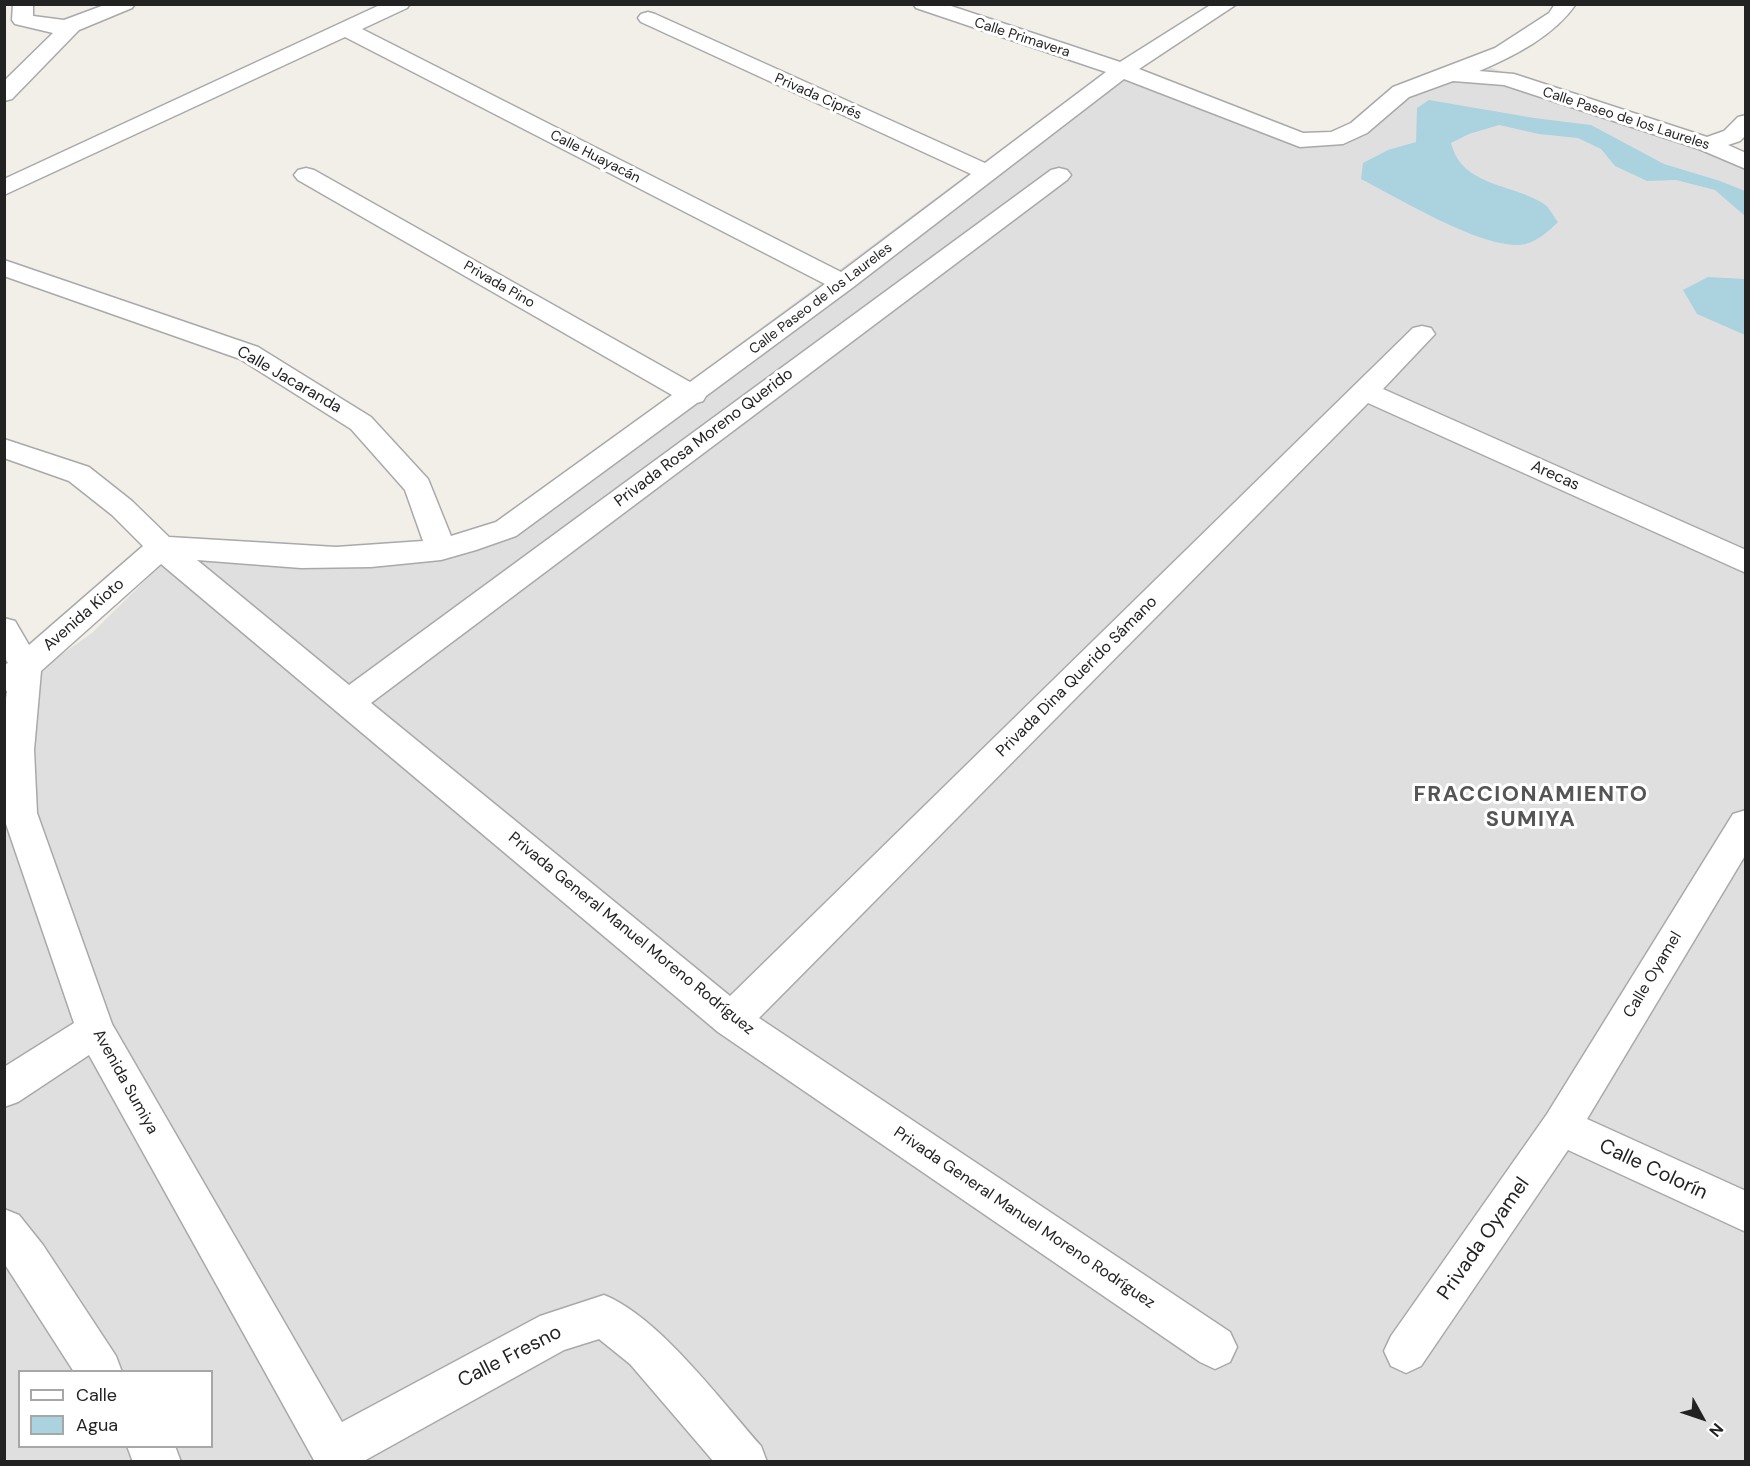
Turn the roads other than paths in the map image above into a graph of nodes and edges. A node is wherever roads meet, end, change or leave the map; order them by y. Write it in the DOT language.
graph roads {
  1 [pos="125,4"];
  2 [pos="400,4"];
  3 [pos="1227,4"];
  4 [pos="1566,4"];
  5 [pos="927,5"];
  6 [pos="648,18"];
  7 [pos="18,19"];
  8 [pos="70,27"];
  9 [pos="347,30"];
  10 [pos="1503,53"];
  11 [pos="1122,70"];
  12 [pos="1450,75"];
  13 [pos="1506,79"];
  14 [pos="4,94"];
  15 [pos="1739,129"];
  16 [pos="1707,144"];
  17 [pos="1745,162"];
  18 [pos="988,173"];
  19 [pos="306,175"];
  20 [pos="1059,175"];
  21 [pos="4,188"];
  22 [pos="4,267"];
  23 [pos="843,283"];
  24 [pos="1422,334"];
  25 [pos="1365,391"];
  26 [pos="693,395"];
  27 [pos="4,448"];
  28 [pos="161,547"];
  29 [pos="441,549"];
  30 [pos="1746,562"];
  31 [pos="4,629"];
  32 [pos="15,674"];
  33 [pos="350,701"];
  34 [pos="1745,824"];
  35 [pos="731,1020"];
  36 [pos="95,1030"];
  37 [pos="4,1089"];
  38 [pos="1561,1127"];
  39 [pos="1746,1212"];
  40 [pos="4,1229"];
  41 [pos="1215,1347"];
  42 [pos="1406,1351"];
  43 [pos="99,1370"];
  44 [pos="150,1448"];
  45 [pos="337,1456"];
  46 [pos="159,1461"];
  47 [pos="745,1461"];
  1 -- 8 [label="street"];
  2 -- 9 [label="street"];
  3 -- 11 [label="street"];
  4 -- 10 [label="street, Calle Paseo de los Laureles"];
  5 -- 11 [label="street, Calle Primavera"];
  6 -- 18 [label="street, Privada Ciprés"];
  7 -- 8 [label="street"];
  8 -- 14 [label="street"];
  9 -- 21 [label="street"];
  9 -- 23 [label="street, Calle Huayacán"];
  10 -- 12 [label="street, Calle Paseo de los Laureles"];
  10 -- 13 [label="street"];
  11 -- 12 [label="street, Calle Paseo de los Laureles"];
  11 -- 18 [label="street, Calle Paseo de los Laureles"];
  12 -- 13 [label="street, Calle Paseo de los Laureles"];
  13 -- 16 [label="street, Calle Paseo de los Laureles"];
  15 -- 16 [label="street"];
  15 -- 17 [label="street"];
  16 -- 17 [label="street, Calle Paseo de los Laureles"];
  18 -- 23 [label="street, Calle Paseo de los Laureles"];
  19 -- 26 [label="street, Privada Pino"];
  20 -- 33 [label="street, Privada Rosa Moreno Querido"];
  22 -- 29 [label="street, Calle Jacaranda"];
  23 -- 26 [label="street, Calle Paseo de los Laureles"];
  24 -- 25 [label="street, Privada Dina Querido Sámano"];
  25 -- 30 [label="street, Arecas"];
  25 -- 35 [label="street, Privada Dina Querido Sámano"];
  26 -- 29 [label="street, Calle Paseo de los Laureles"];
  27 -- 28 [label="street, Privada General Manuel Moreno Rodríguez"];
  28 -- 29 [label="street, Calle Paseo de los Laureles"];
  28 -- 32 [label="street, Avenida Kioto"];
  28 -- 33 [label="street, Privada General Manuel Moreno Rodríguez"];
  31 -- 32 [label="street"];
  32 -- 36 [label="street, Avenida Sumiya"];
  33 -- 35 [label="street, Privada General Manuel Moreno Rodríguez"];
  34 -- 38 [label="street, Calle Oyamel"];
  35 -- 41 [label="street, Privada General Manuel Moreno Rodríguez"];
  36 -- 37 [label="street"];
  36 -- 45 [label="street, Avenida Sumiya"];
  38 -- 39 [label="street, Calle Colorín"];
  38 -- 42 [label="street, Privada Oyamel"];
  40 -- 43 [label="street"];
  44 -- 46 [label="street"];
  45 -- 47 [label="street, Calle Fresno"];
}
